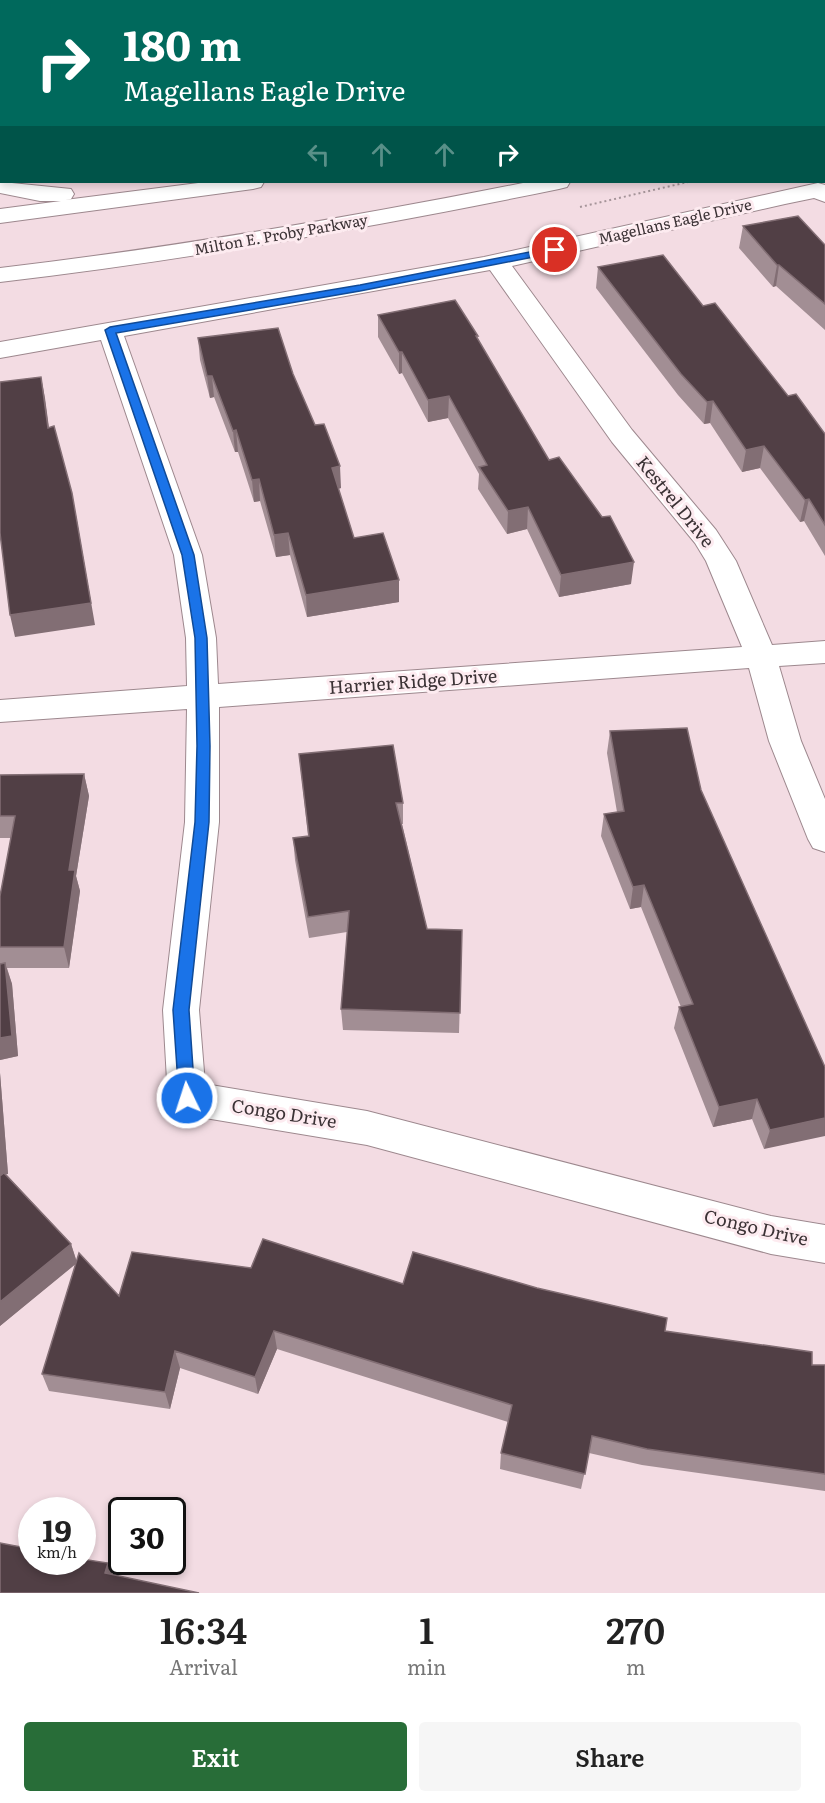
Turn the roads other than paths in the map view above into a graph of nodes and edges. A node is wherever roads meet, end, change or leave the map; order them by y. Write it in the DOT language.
graph roads {
  1 [pos="156,183"];
  2 [pos="246,183"];
  3 [pos="554,183"];
  4 [pos="0,186"];
  5 [pos="822,193"];
  6 [pos="0,216"];
  7 [pos="496,261"];
  8 [pos="0,274"];
  9 [pos="110,330"];
  10 [pos="0,350"];
  11 [pos="825,652"];
  12 [pos="761,656"];
  13 [pos="202,698"];
  14 [pos="0,711"];
  15 [pos="825,839"];
  16 [pos="825,1244"];
  1 -- 4 [label="main road"];
  2 -- 6 [label="main road"];
  3 -- 8 [label="main road, Milton E. Proby Parkway"];
  5 -- 7 [label="main road, Magellans Eagle Drive"];
  7 -- 9 [label="main road, Magellans Eagle Drive"];
  7 -- 12 [label="main road, Kestrel Drive"];
  9 -- 10 [label="main road, Magellans Eagle Drive"];
  9 -- 13 [label="main road, Congo Drive"];
  11 -- 12 [label="main road, Harrier Ridge Drive"];
  12 -- 13 [label="main road, Harrier Ridge Drive"];
  12 -- 15 [label="main road, Kestrel Drive"];
  13 -- 14 [label="main road, Harrier Ridge Drive"];
  13 -- 16 [label="main road, Congo Drive"];
}
